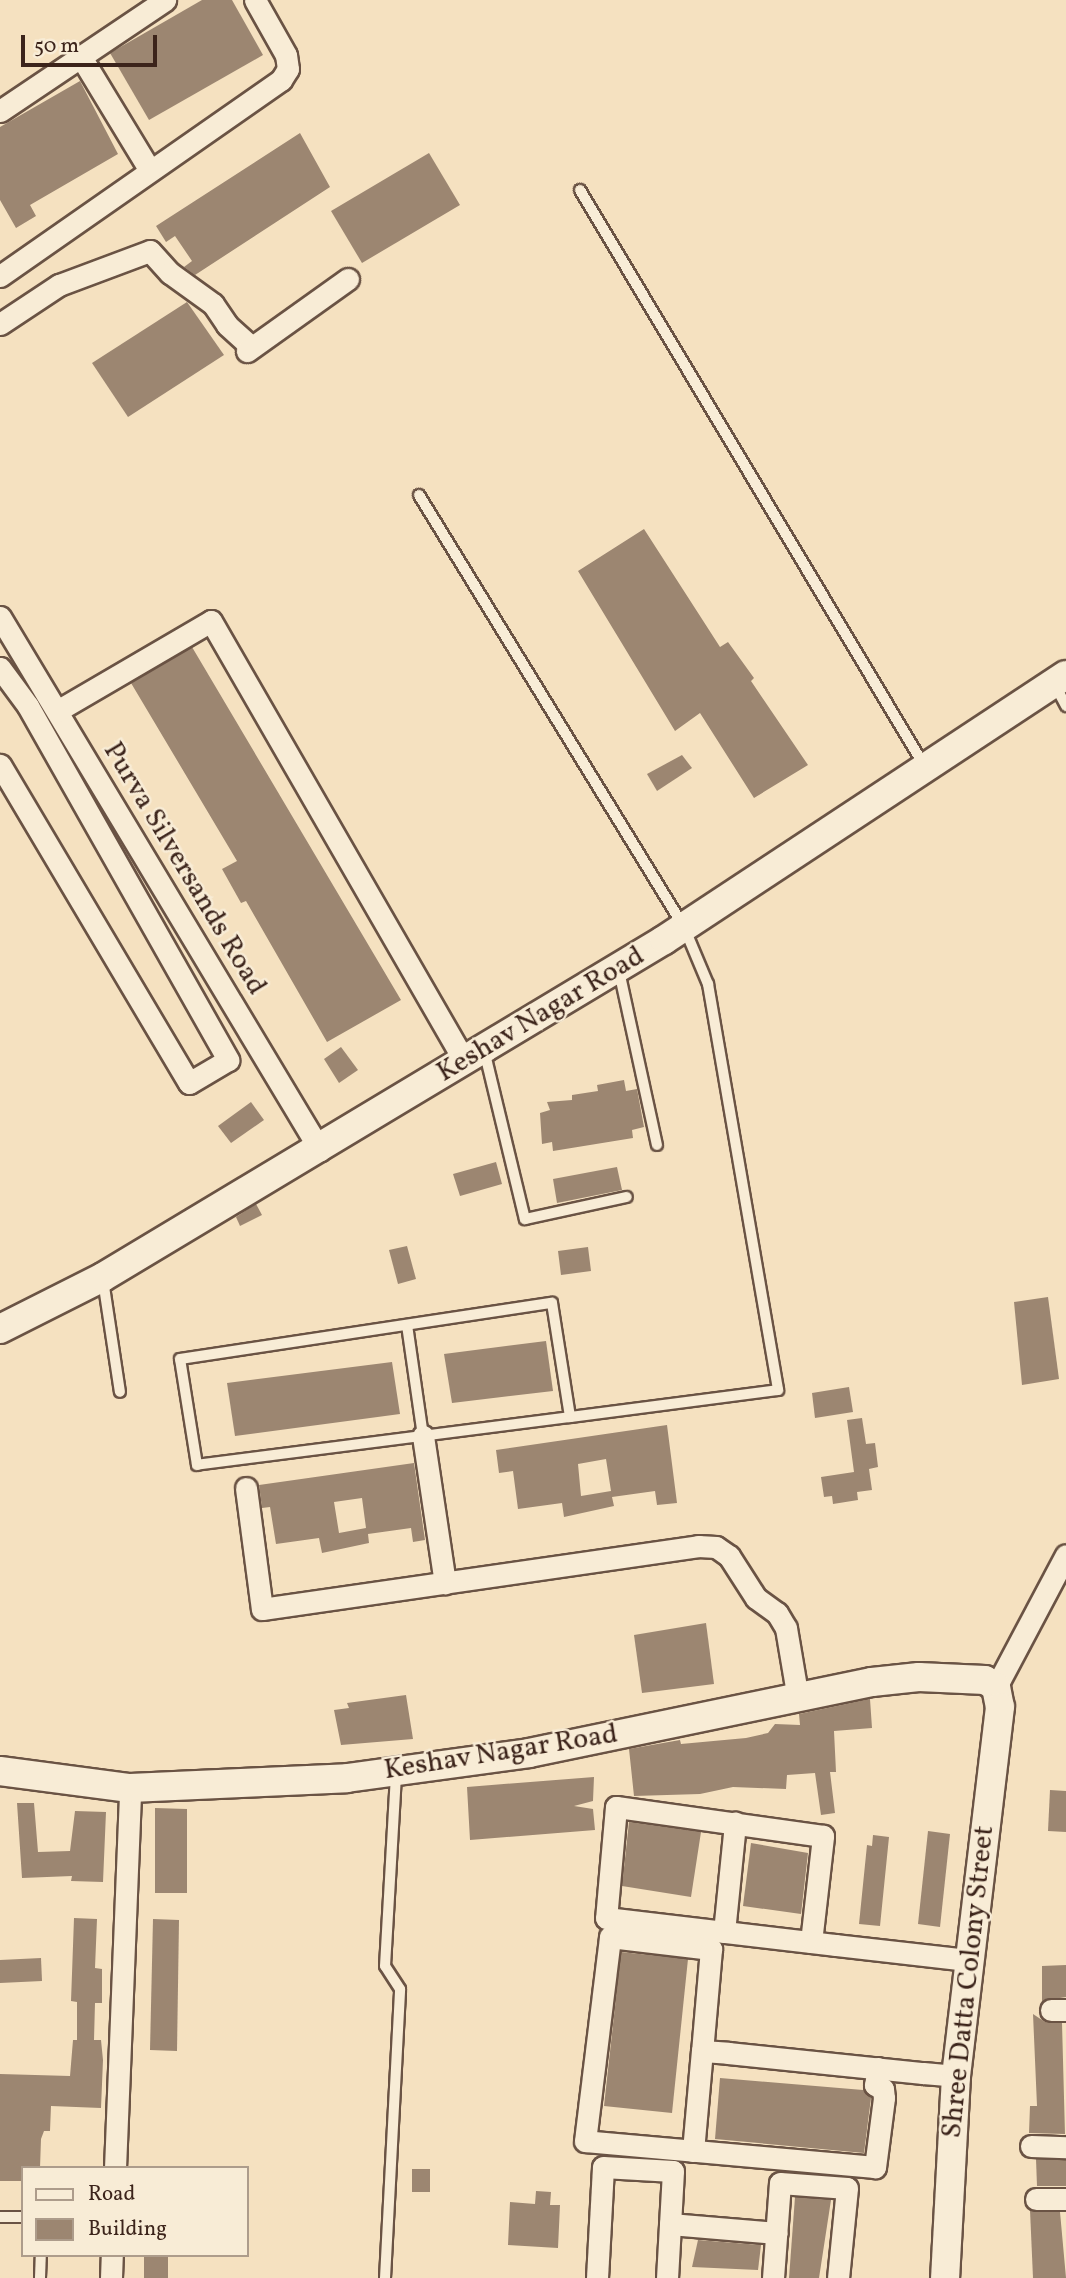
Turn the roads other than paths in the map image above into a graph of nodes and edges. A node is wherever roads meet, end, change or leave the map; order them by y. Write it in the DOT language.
graph roads {
  1 [pos="165,0"];
  2 [pos="255,0"];
  3 [pos="81,57"];
  4 [pos="0,111"];
  5 [pos="149,169"];
  6 [pos="580,190"];
  7 [pos="2,270"];
  8 [pos="348,279"];
  9 [pos="0,324"];
  10 [pos="419,495"];
  11 [pos="0,617"];
  12 [pos="0,668"];
  13 [pos="1062,688"];
  14 [pos="57,711"];
  15 [pos="0,765"];
  16 [pos="925,767"];
  17 [pos="140,850"];
  18 [pos="118,864"];
  19 [pos="684,927"];
  20 [pos="619,968"];
  21 [pos="474,1056"];
  22 [pos="657,1145"];
  23 [pos="320,1150"];
  24 [pos="627,1197"];
  25 [pos="103,1278"];
  26 [pos="407,1325"];
  27 [pos="0,1329"];
  28 [pos="120,1392"];
  29 [pos="570,1417"];
  30 [pos="424,1436"];
  31 [pos="246,1488"];
  32 [pos="1064,1560"];
  33 [pos="444,1583"];
  34 [pos="996,1687"];
  35 [pos="799,1699"];
  36 [pos="0,1771"];
  37 [pos="397,1771"];
  38 [pos="130,1787"];
  39 [pos="735,1824"];
  40 [pos="724,1932"];
  41 [pos="811,1942"];
  42 [pos="968,1960"];
  43 [pos="702,2051"];
  44 [pos="878,2068"];
  45 [pos="956,2076"];
  46 [pos="1031,2146"];
  47 [pos="1066,2147"];
  48 [pos="693,2151"];
  49 [pos="115,2166"];
  50 [pos="1036,2199"];
  51 [pos="1066,2199"];
  52 [pos="0,2217"];
  53 [pos="21,2217"];
  54 [pos="670,2224"];
  55 [pos="777,2233"];
  56 [pos="41,2257"];
  57 [pos="111,2257"];
  58 [pos="40,2278"];
  59 [pos="111,2278"];
  60 [pos="384,2278"];
  61 [pos="597,2278"];
  62 [pos="667,2278"];
  63 [pos="773,2278"];
  64 [pos="838,2278"];
  65 [pos="945,2278"];
  1 -- 3 [label="street"];
  2 -- 5 [label="street"];
  3 -- 4 [label="street"];
  3 -- 5 [label="street"];
  5 -- 7 [label="street"];
  6 -- 16 [label="lane"];
  8 -- 9 [label="street"];
  10 -- 19 [label="lane"];
  11 -- 14 [label="street, Purva Silversands Road"];
  12 -- 18 [label="street"];
  13 -- 16 [label="street, Keshav Nagar Road"];
  14 -- 17 [label="street, Purva Silversands Road"];
  14 -- 21 [label="street"];
  15 -- 18 [label="street"];
  16 -- 19 [label="street, Keshav Nagar Road"];
  17 -- 18 [label="street"];
  17 -- 23 [label="street, Purva Silversands Road"];
  19 -- 20 [label="street, Keshav Nagar Road"];
  19 -- 29 [label="lane"];
  20 -- 21 [label="street, Keshav Nagar Road"];
  20 -- 22 [label="lane"];
  21 -- 23 [label="street, Keshav Nagar Road"];
  21 -- 24 [label="lane"];
  23 -- 25 [label="street, Keshav Nagar Road"];
  25 -- 27 [label="street, Keshav Nagar Road"];
  25 -- 28 [label="lane"];
  26 -- 29 [label="lane"];
  26 -- 30 [label="lane"];
  26 -- 30 [label="lane"];
  29 -- 30 [label="lane"];
  30 -- 33 [label="street"];
  31 -- 33 [label="street"];
  32 -- 34 [label="street"];
  33 -- 35 [label="street"];
  34 -- 35 [label="street, Keshav Nagar Road"];
  34 -- 42 [label="street, Shree Datta Colony Street"];
  35 -- 37 [label="street, Keshav Nagar Road"];
  36 -- 38 [label="street, Keshav Nagar Road"];
  37 -- 38 [label="street, Keshav Nagar Road"];
  37 -- 60 [label="lane"];
  38 -- 49 [label="street"];
  39 -- 40 [label="street"];
  39 -- 40 [label="street"];
  39 -- 41 [label="street"];
  40 -- 41 [label="street"];
  41 -- 42 [label="street"];
  42 -- 45 [label="street, Shree Datta Colony Street"];
  43 -- 44 [label="street"];
  43 -- 48 [label="street"];
  43 -- 48 [label="street"];
  44 -- 45 [label="street"];
  44 -- 48 [label="street"];
  45 -- 65 [label="street, Shree Datta Colony Street"];
  46 -- 47 [label="street"];
  50 -- 51 [label="street"];
  52 -- 53 [label="lane"];
  54 -- 55 [label="street"];
  54 -- 61 [label="street"];
  54 -- 62 [label="street"];
  55 -- 63 [label="street"];
  55 -- 64 [label="street"];
  56 -- 58 [label="lane"];
  57 -- 59 [label="street"];
}
